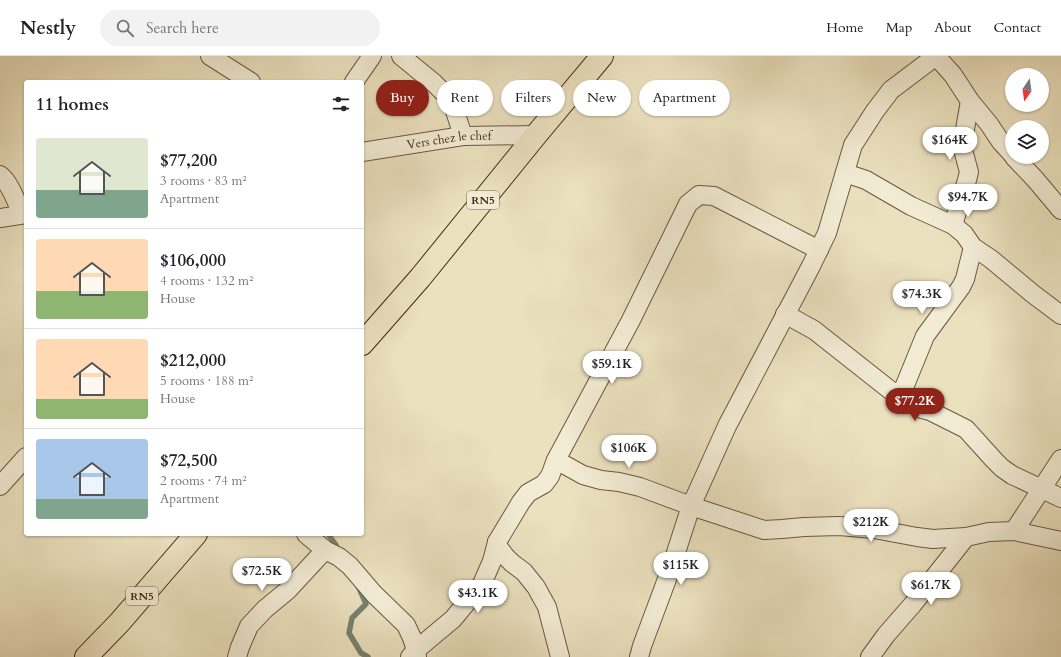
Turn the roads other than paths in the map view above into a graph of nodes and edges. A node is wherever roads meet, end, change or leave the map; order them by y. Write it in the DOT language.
graph roads {
  1 [pos="210,56"];
  2 [pos="372,56"];
  3 [pos="401,56"];
  4 [pos="602,56"];
  5 [pos="936,56"];
  6 [pos="248,80"];
  7 [pos="355,80"];
  8 [pos="970,101"];
  9 [pos="536,135"];
  10 [pos="463,136"];
  11 [pos="1005,146"];
  12 [pos="364,152"];
  13 [pos="1021,164"];
  14 [pos="845,173"];
  15 [pos="0,175"];
  16 [pos="1061,210"];
  17 [pos="24,214"];
  18 [pos="0,218"];
  19 [pos="953,225"];
  20 [pos="973,247"];
  21 [pos="819,250"];
  22 [pos="786,314"];
  23 [pos="1061,315"];
  24 [pos="364,342"];
  25 [pos="901,395"];
  26 [pos="1061,458"];
  27 [pos="24,459"];
  28 [pos="556,460"];
  29 [pos="0,486"];
  30 [pos="1041,488"];
  31 [pos="1061,498"];
  32 [pos="691,506"];
  33 [pos="1014,531"];
  34 [pos="194,536"];
  35 [pos="308,536"];
  36 [pos="966,537"];
  37 [pos="1061,541"];
  38 [pos="497,542"];
  39 [pos="325,550"];
  40 [pos="414,654"];
  41 [pos="87,657"];
  42 [pos="237,657"];
  43 [pos="560,657"];
  44 [pos="639,657"];
  45 [pos="870,657"];
  1 -- 6 [label="street"];
  2 -- 7 [label="street"];
  3 -- 10 [label="street"];
  4 -- 9 [label="highway, RN5"];
  5 -- 8 [label="street"];
  5 -- 14 [label="street"];
  8 -- 11 [label="street"];
  8 -- 19 [label="street"];
  9 -- 10 [label="street, Vers chez le chef"];
  9 -- 24 [label="highway, RN5"];
  10 -- 12 [label="street, Vers chez le chef"];
  13 -- 16 [label="street"];
  14 -- 19 [label="street"];
  14 -- 21 [label="street"];
  15 -- 17 [label="street"];
  17 -- 18 [label="street"];
  19 -- 20 [label="street"];
  20 -- 23 [label="street"];
  20 -- 25 [label="street"];
  21 -- 22 [label="street"];
  21 -- 28 [label="street"];
  22 -- 25 [label="street"];
  22 -- 32 [label="street"];
  25 -- 30 [label="street"];
  26 -- 30 [label="street"];
  27 -- 29 [label="street"];
  28 -- 32 [label="street"];
  28 -- 38 [label="street"];
  30 -- 31 [label="street"];
  30 -- 33 [label="street"];
  32 -- 36 [label="street"];
  32 -- 44 [label="street"];
  33 -- 36 [label="street"];
  33 -- 37 [label="street"];
  34 -- 41 [label="highway, RN5"];
  35 -- 39 [label="street"];
  36 -- 45 [label="street"];
  38 -- 40 [label="street"];
  38 -- 43 [label="street"];
  39 -- 40 [label="street"];
  39 -- 42 [label="street"];
}
